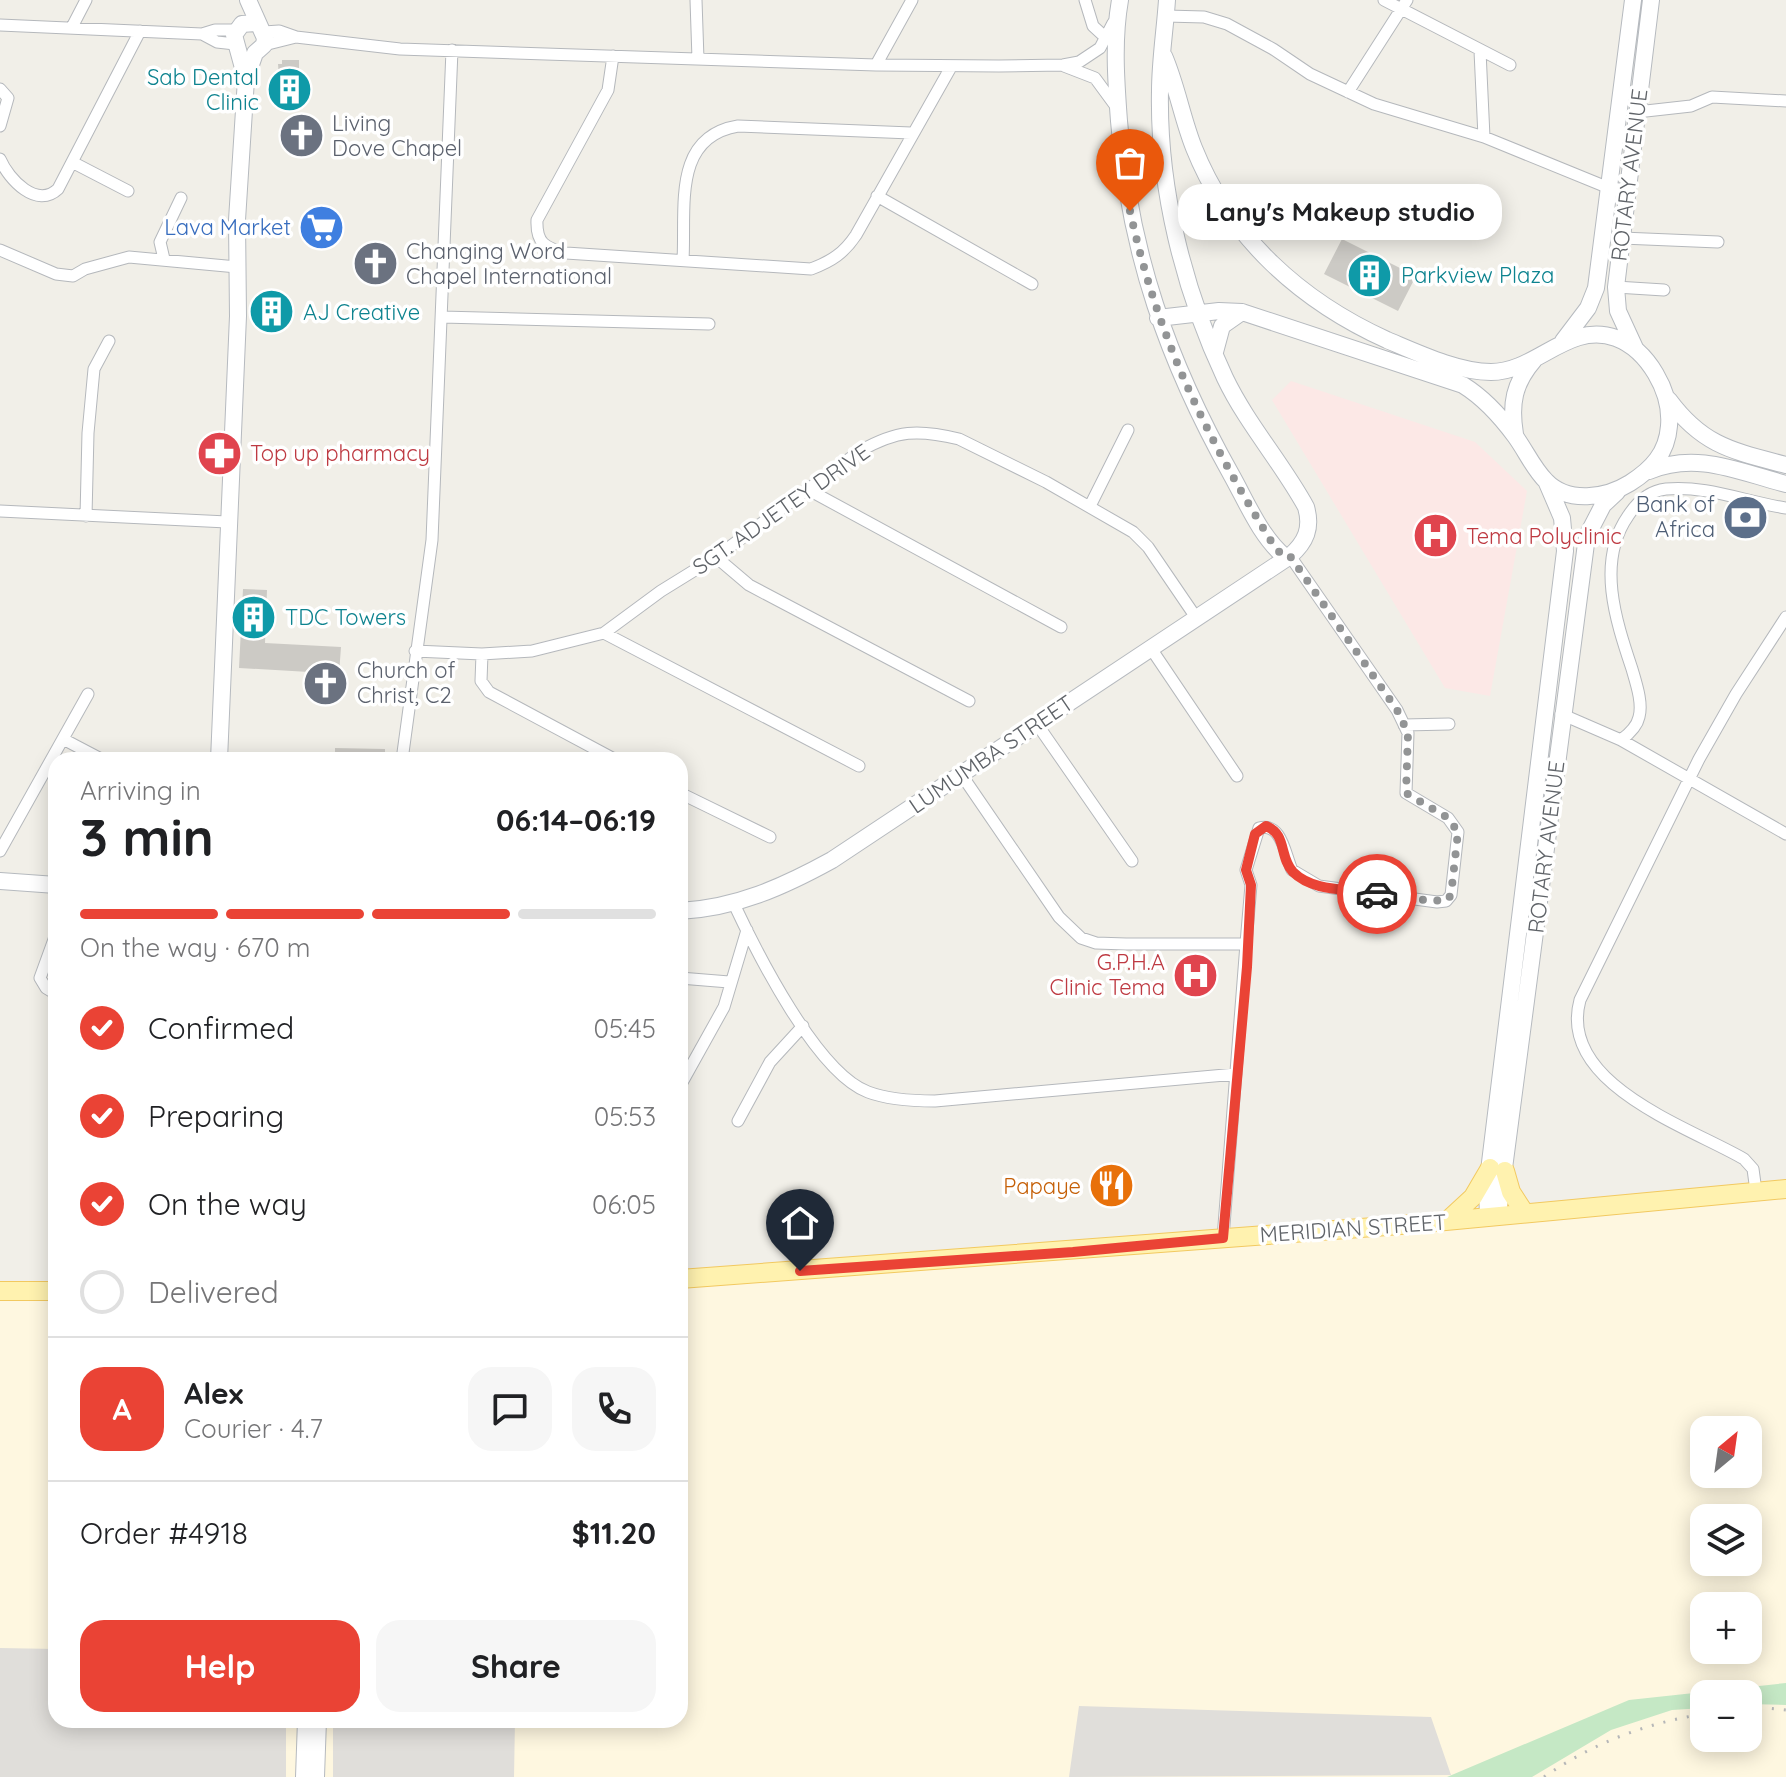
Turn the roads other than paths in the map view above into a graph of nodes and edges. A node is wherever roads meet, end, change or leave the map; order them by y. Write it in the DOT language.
graph roads {
  1 [pos="86,0"];
  2 [pos="247,0"];
  3 [pos="696,0"];
  4 [pos="912,0"];
  5 [pos="1085,0"];
  6 [pos="1384,0"];
  7 [pos="1633,0"];
  8 [pos="1651,0"];
  9 [pos="1404,5"];
  10 [pos="1119,7"];
  11 [pos="1166,8"];
  12 [pos="0,25"];
  13 [pos="72,27"];
  14 [pos="140,31"];
  15 [pos="249,38"];
  16 [pos="1106,38"];
  17 [pos="452,50"];
  18 [pos="1480,51"];
  19 [pos="613,56"];
  20 [pos="1164,56"];
  21 [pos="698,59"];
  22 [pos="876,65"];
  23 [pos="1063,65"];
  24 [pos="1510,65"];
  25 [pos="951,67"];
  26 [pos="0,89"];
  27 [pos="1348,92"];
  28 [pos="1786,101"];
  29 [pos="1118,110"];
  30 [pos="1637,112"];
  31 [pos="0,126"];
  32 [pos="911,133"];
  33 [pos="1484,137"];
  34 [pos="0,159"];
  35 [pos="72,162"];
  36 [pos="1609,188"];
  37 [pos="1629,190"];
  38 [pos="128,191"];
  39 [pos="877,196"];
  40 [pos="181,198"];
  41 [pos="1622,238"];
  42 [pos="1718,242"];
  43 [pos="0,250"];
  44 [pos="164,259"];
  45 [pos="683,260"];
  46 [pos="237,267"];
  47 [pos="1032,284"];
  48 [pos="1616,287"];
  49 [pos="1664,290"];
  50 [pos="1242,312"];
  51 [pos="1199,315"];
  52 [pos="442,317"];
  53 [pos="1158,318"];
  54 [pos="709,324"];
  55 [pos="109,341"];
  56 [pos="1563,341"];
  57 [pos="1635,348"];
  58 [pos="1215,354"];
  59 [pos="1534,360"];
  60 [pos="1668,399"];
  61 [pos="1128,430"];
  62 [pos="1515,436"];
  63 [pos="1786,465"];
  64 [pos="1648,472"];
  65 [pos="1547,483"];
  66 [pos="1786,484"];
  67 [pos="807,489"];
  68 [pos="1620,490"];
  69 [pos="1090,506"];
  70 [pos="1786,508"];
  71 [pos="0,511"];
  72 [pos="86,516"];
  73 [pos="227,522"];
  74 [pos="1288,556"];
  75 [pos="716,557"];
  76 [pos="1195,616"];
  77 [pos="1786,617"];
  78 [pos="1061,627"];
  79 [pos="604,633"];
  80 [pos="1150,647"];
  81 [pos="415,651"];
  82 [pos="482,654"];
  83 [pos="88,694"];
  84 [pos="969,701"];
  85 [pos="1561,714"];
  86 [pos="1037,724"];
  87 [pos="1449,724"];
  88 [pos="1404,725"];
  89 [pos="63,739"];
  90 [pos="1621,740"];
  91 [pos="56,752"];
  92 [pos="88,752"];
  93 [pos="219,752"];
  94 [pos="403,752"];
  95 [pos="601,752"];
  96 [pos="48,766"];
  97 [pos="859,766"];
  98 [pos="961,774"];
  99 [pos="1237,776"];
  100 [pos="1689,780"];
  101 [pos="688,797"];
  102 [pos="1541,821"];
  103 [pos="1786,834"];
  104 [pos="770,837"];
  105 [pos="0,851"];
  106 [pos="1132,861"];
  107 [pos="0,881"];
  108 [pos="48,884"];
  109 [pos="734,904"];
  110 [pos="688,910"];
  111 [pos="747,930"];
  112 [pos="1246,943"];
  113 [pos="48,956"];
  114 [pos="688,979"];
  115 [pos="729,982"];
  116 [pos="48,989"];
  117 [pos="803,1026"];
  118 [pos="688,1072"];
  119 [pos="1236,1074"];
  120 [pos="738,1121"];
  121 [pos="1498,1169"];
  122 [pos="1786,1189"];
  123 [pos="1756,1191"];
  124 [pos="1524,1212"];
  125 [pos="1493,1215"];
  126 [pos="1447,1221"];
  127 [pos="1223,1238"];
  128 [pos="688,1278"];
  129 [pos="0,1291"];
  130 [pos="48,1291"];
  131 [pos="306,1728"];
  132 [pos="318,1728"];
  133 [pos="304,1777"];
  134 [pos="316,1777"];
  1 -- 13 [label="street"];
  2 -- 15 [label="main road"];
  3 -- 21 [label="street"];
  4 -- 22 [label="street"];
  5 -- 16 [label="street"];
  6 -- 9 [label="street"];
  7 -- 36 [label="main road, ROTARY AVENUE"];
  8 -- 30 [label="main road, ROTARY AVENUE"];
  9 -- 18 [label="street"];
  9 -- 27 [label="street"];
  10 -- 16 [label="street"];
  10 -- 29 [label="main road"];
  11 -- 20 [label="main road"];
  11 -- 27 [label="street"];
  12 -- 13 [label="street"];
  13 -- 14 [label="street"];
  14 -- 15 [label="street"];
  14 -- 35 [label="street"];
  15 -- 17 [label="street"];
  15 -- 46 [label="main road"];
  16 -- 23 [label="street"];
  17 -- 19 [label="street"];
  17 -- 52 [label="street"];
  18 -- 24 [label="street"];
  18 -- 33 [label="street"];
  19 -- 21 [label="street"];
  19 -- 45 [label="street"];
  20 -- 51 [label="main road"];
  20 -- 59 [label="main road"];
  21 -- 22 [label="street"];
  22 -- 25 [label="street"];
  23 -- 25 [label="street"];
  23 -- 29 [label="street"];
  25 -- 32 [label="street"];
  26 -- 31 [label="street"];
  27 -- 33 [label="street"];
  28 -- 30 [label="street"];
  29 -- 53 [label="main road"];
  30 -- 37 [label="main road, ROTARY AVENUE"];
  32 -- 39 [label="street"];
  32 -- 45 [label="street"];
  33 -- 36 [label="street"];
  34 -- 35 [label="street"];
  35 -- 38 [label="street"];
  36 -- 37 [label="street"];
  36 -- 56 [label="main road, ROTARY AVENUE"];
  37 -- 41 [label="main road, ROTARY AVENUE"];
  39 -- 45 [label="street"];
  39 -- 47 [label="street"];
  40 -- 44 [label="street"];
  41 -- 42 [label="street"];
  41 -- 48 [label="main road, ROTARY AVENUE"];
  43 -- 44 [label="street"];
  44 -- 46 [label="street"];
  46 -- 73 [label="main road"];
  48 -- 49 [label="street"];
  48 -- 57 [label="main road, ROTARY AVENUE"];
  50 -- 51 [label="main road"];
  50 -- 58 [label="main road"];
  50 -- 62 [label="main road"];
  51 -- 53 [label="main road"];
  51 -- 58 [label="main road"];
  52 -- 54 [label="street"];
  52 -- 81 [label="street"];
  53 -- 74 [label="main road"];
  55 -- 72 [label="street"];
  56 -- 57 [label="main road"];
  56 -- 59 [label="main road"];
  57 -- 60 [label="main road"];
  58 -- 74 [label="main road"];
  59 -- 62 [label="main road"];
  60 -- 63 [label="main road"];
  60 -- 64 [label="main road"];
  61 -- 69 [label="street"];
  62 -- 65 [label="main road"];
  64 -- 66 [label="main road"];
  64 -- 68 [label="main road"];
  65 -- 68 [label="main road"];
  65 -- 102 [label="main road, ROTARY AVENUE"];
  67 -- 69 [label="street, SGT. ADJETEY DRIVE"];
  67 -- 75 [label="street, SGT. ADJETEY DRIVE"];
  67 -- 78 [label="street"];
  68 -- 85 [label="main road, ROTARY AVENUE"];
  69 -- 76 [label="street, SGT. ADJETEY DRIVE"];
  70 -- 90 [label="street"];
  71 -- 72 [label="street"];
  72 -- 73 [label="street"];
  73 -- 93 [label="main road"];
  74 -- 76 [label="main road, LUMUMBA STREET"];
  74 -- 88 [label="street"];
  75 -- 79 [label="street, SGT. ADJETEY DRIVE"];
  75 -- 84 [label="street"];
  76 -- 80 [label="main road, LUMUMBA STREET"];
  77 -- 100 [label="street"];
  79 -- 82 [label="street, SGT. ADJETEY DRIVE"];
  79 -- 97 [label="street"];
  80 -- 86 [label="main road, LUMUMBA STREET"];
  80 -- 99 [label="street"];
  81 -- 82 [label="street, SGT. ADJETEY DRIVE"];
  81 -- 94 [label="street"];
  82 -- 95 [label="street"];
  83 -- 89 [label="street"];
  85 -- 90 [label="street"];
  85 -- 102 [label="main road, ROTARY AVENUE"];
  86 -- 98 [label="main road, LUMUMBA STREET"];
  86 -- 106 [label="street"];
  87 -- 88 [label="street"];
  88 -- 112 [label="street"];
  89 -- 91 [label="street"];
  89 -- 92 [label="street"];
  90 -- 100 [label="street"];
  96 -- 105 [label="street"];
  98 -- 109 [label="main road, LUMUMBA STREET"];
  98 -- 112 [label="street"];
  100 -- 103 [label="street"];
  100 -- 123 [label="street"];
  101 -- 104 [label="street"];
  102 -- 121 [label="main road, ROTARY AVENUE"];
  107 -- 108 [label="main road"];
  109 -- 110 [label="main road, LUMUMBA STREET"];
  109 -- 111 [label="street"];
  111 -- 115 [label="street"];
  111 -- 117 [label="street"];
  112 -- 119 [label="street"];
  113 -- 116 [label="street"];
  114 -- 115 [label="street"];
  115 -- 118 [label="street"];
  117 -- 119 [label="street"];
  117 -- 120 [label="street"];
  119 -- 127 [label="street"];
  121 -- 124 [label="main road"];
  121 -- 125 [label="main road, ROTARY AVENUE"];
  121 -- 126 [label="main road"];
  122 -- 123 [label="main road, MERIDIAN STREET"];
  123 -- 124 [label="main road, MERIDIAN STREET"];
  124 -- 125 [label="main road, MERIDIAN STREET"];
  125 -- 126 [label="main road, MERIDIAN STREET"];
  126 -- 127 [label="main road, MERIDIAN STREET"];
  127 -- 128 [label="main road, MERIDIAN STREET"];
  129 -- 130 [label="main road"];
  131 -- 133 [label="main road"];
  132 -- 134 [label="main road"];
}
